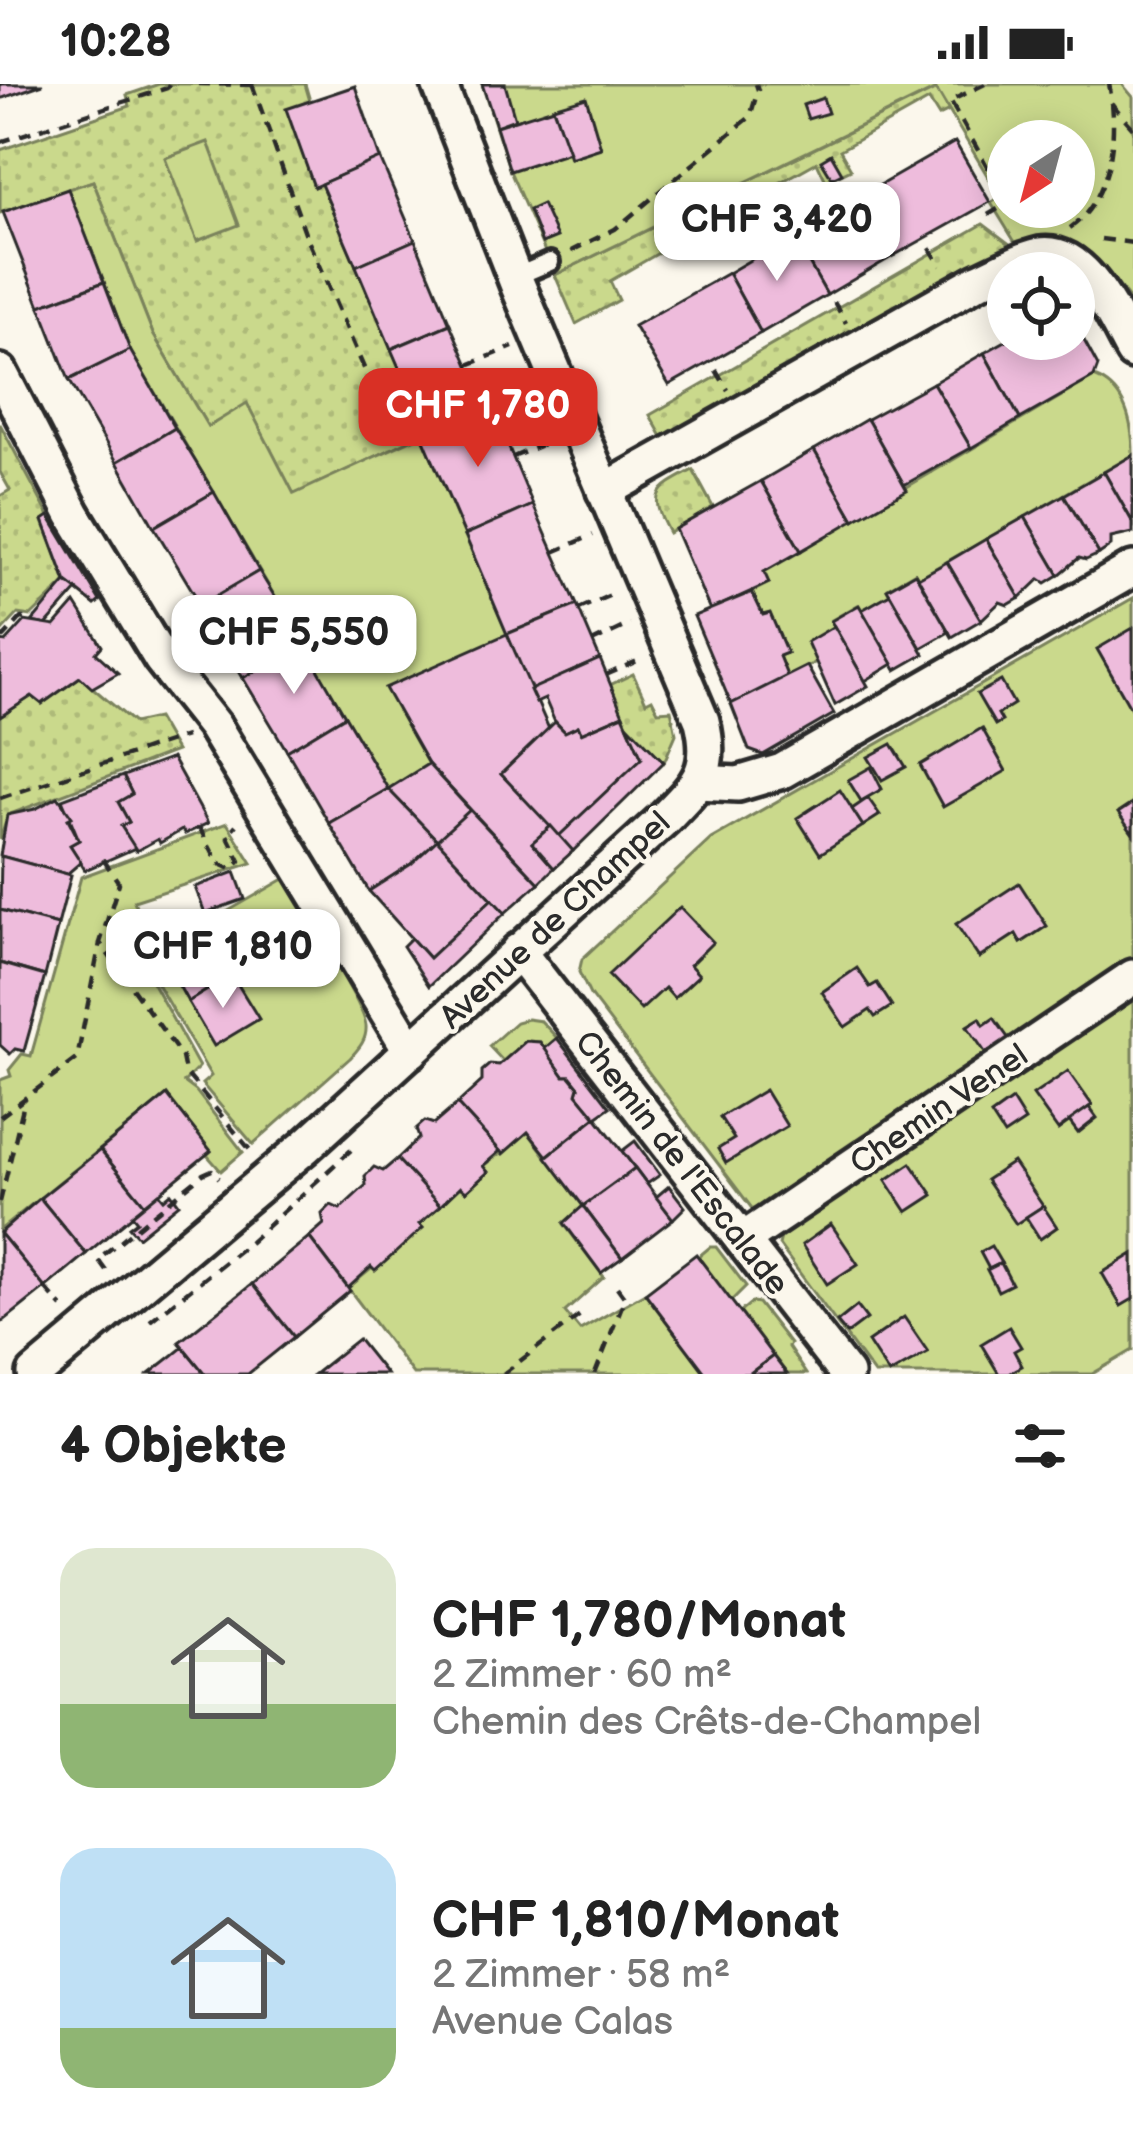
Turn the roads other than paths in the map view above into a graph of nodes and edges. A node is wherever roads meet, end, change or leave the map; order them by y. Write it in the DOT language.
graph roads {
  1 [pos="439,84"];
  2 [pos="550,262"];
  3 [pos="515,277"];
  4 [pos="1133,352"];
  5 [pos="0,373"];
  6 [pos="604,491"];
  7 [pos="1133,568"];
  8 [pos="698,782"];
  9 [pos="518,951"];
  10 [pos="1133,976"];
  11 [pos="411,1052"];
  12 [pos="744,1239"];
  13 [pos="35,1374"];
  14 [pos="846,1374"];
  1 -- 3 [label="street"];
  2 -- 3 [label="lane"];
  3 -- 6 [label="street"];
  4 -- 6 [label="street"];
  5 -- 11 [label="street"];
  6 -- 8 [label="street"];
  7 -- 8 [label="street, Avenue de Champel"];
  8 -- 9 [label="street, Avenue de Champel"];
  9 -- 11 [label="street, Avenue de Champel"];
  9 -- 12 [label="street, Chemin de l'Escalade"];
  10 -- 12 [label="street, Chemin Venel"];
  11 -- 13 [label="street, Avenue de Champel"];
  12 -- 14 [label="street, Chemin de l'Escalade"];
}
